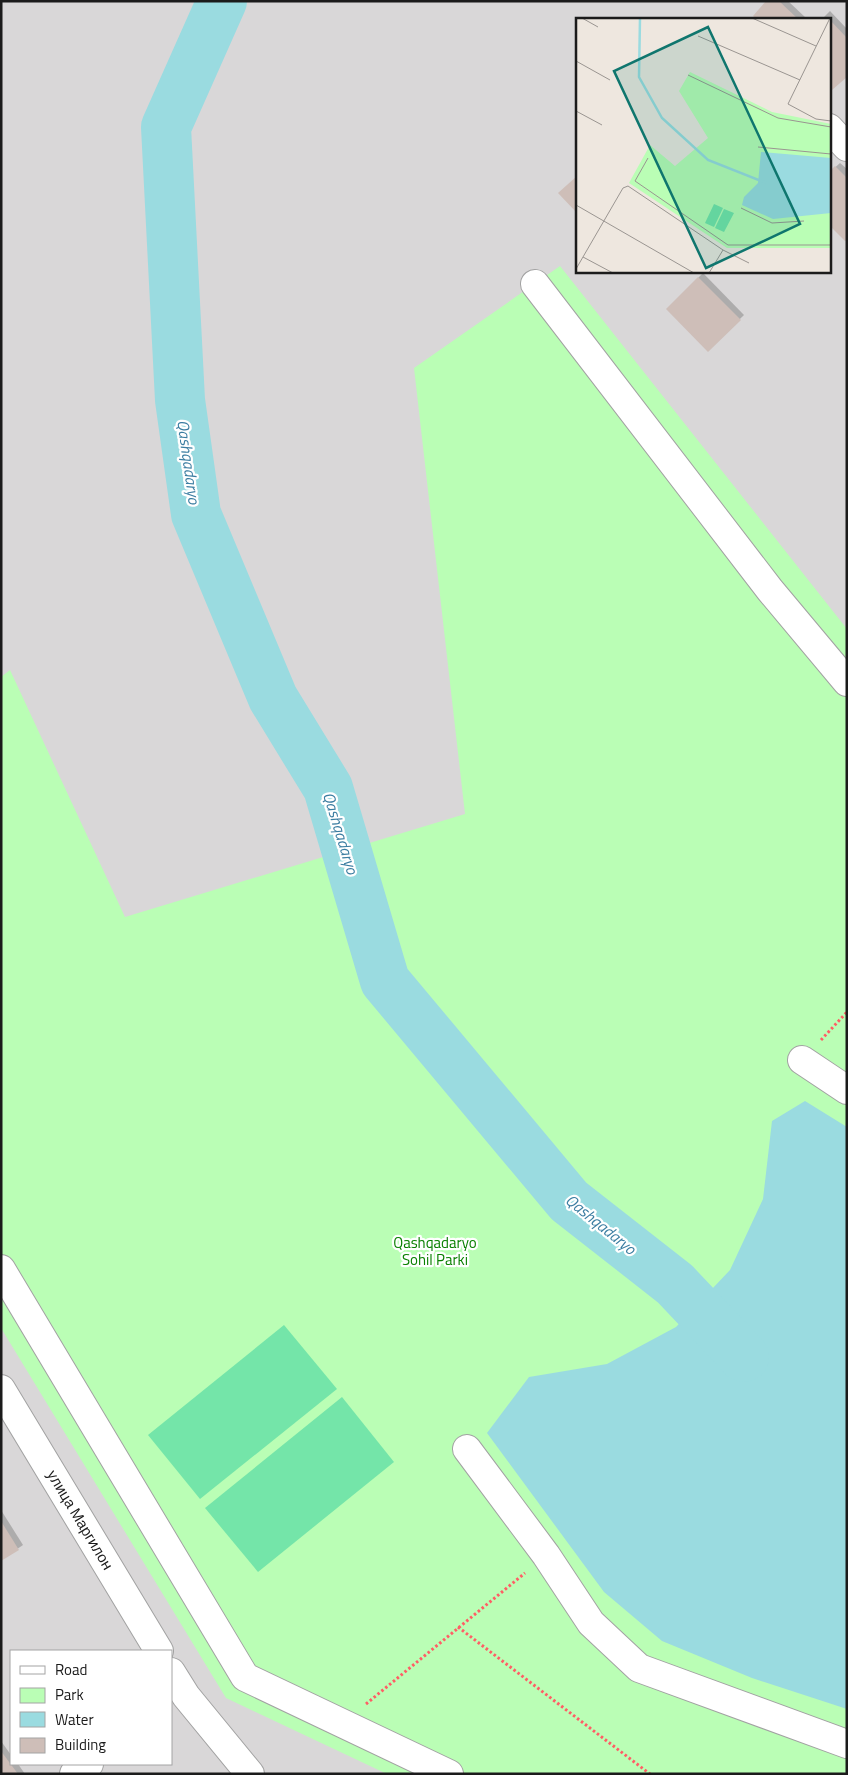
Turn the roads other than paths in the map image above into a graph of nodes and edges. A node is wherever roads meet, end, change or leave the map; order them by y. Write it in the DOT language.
graph roads {
  1 [pos="830,129"];
  2 [pos="847,147"];
  3 [pos="534,284"];
  4 [pos="847,682"];
  5 [pos="802,1060"];
  6 [pos="847,1090"];
  7 [pos="1,1269"];
  8 [pos="1,1389"];
  9 [pos="466,1449"];
  10 [pos="157,1650"];
  11 [pos="172,1676"];
  12 [pos="178,1701"];
  13 [pos="847,1744"];
  14 [pos="88,1765"];
  15 [pos="74,1774"];
  16 [pos="250,1774"];
  17 [pos="449,1774"];
  1 -- 2 [label="street"];
  3 -- 4 [label="street"];
  5 -- 6 [label="street"];
  7 -- 17 [label="street"];
  8 -- 10 [label="street, улица Маргилон"];
  9 -- 13 [label="street"];
  11 -- 12 [label="street"];
  12 -- 16 [label="street"];
  14 -- 15 [label="street"];
}
